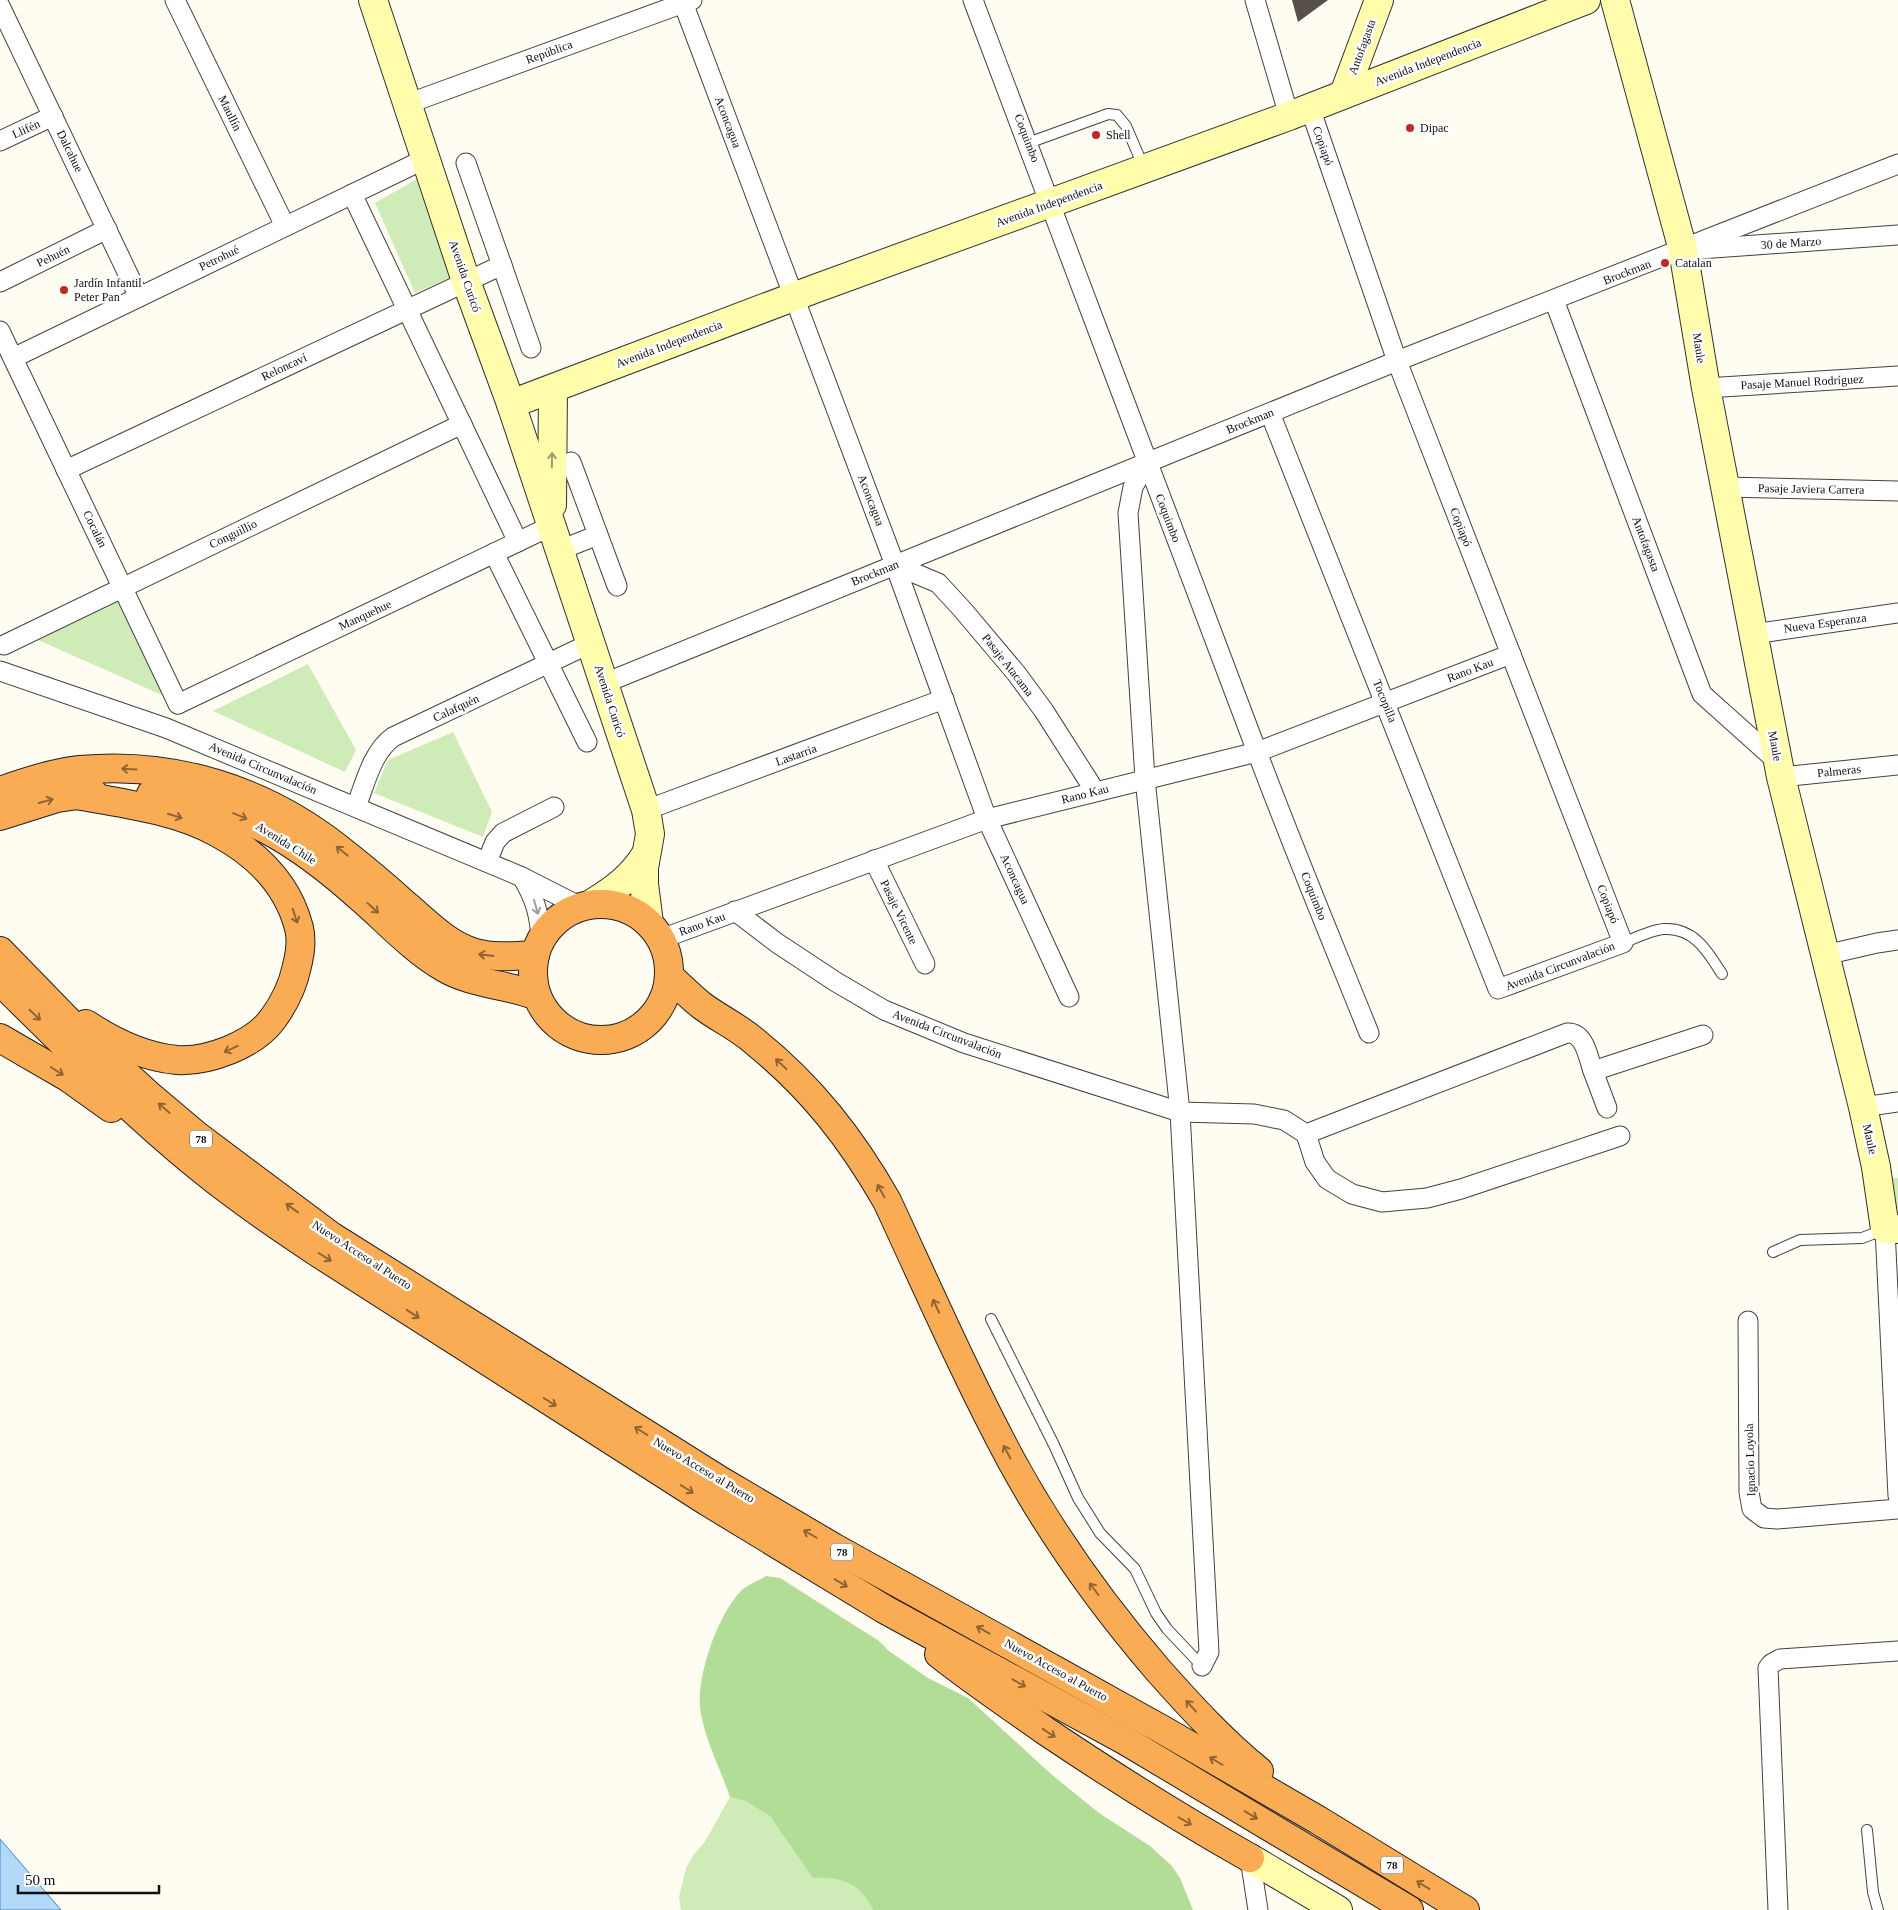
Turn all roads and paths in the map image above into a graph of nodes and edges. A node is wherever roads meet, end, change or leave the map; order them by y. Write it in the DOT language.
graph roads {
  1 [pos="176,0"];
  2 [pos="373,0"];
  3 [pos="974,0"];
  4 [pos="1255,0"];
  5 [pos="1379,0"];
  6 [pos="1586,0"];
  7 [pos="1615,0"];
  8 [pos="685,1"];
  9 [pos="0,6"];
  10 [pos="1344,94"];
  11 [pos="407,104"];
  12 [pos="1300,112"];
  13 [pos="53,116"];
  14 [pos="0,141"];
  15 [pos="1028,143"];
  16 [pos="425,159"];
  17 [pos="466,163"];
  18 [pos="1898,164"];
  19 [pos="1144,169"];
  20 [pos="352,194"];
  21 [pos="1051,203"];
  22 [pos="285,226"];
  23 [pos="107,229"];
  24 [pos="1898,235"];
  25 [pos="1683,250"];
  26 [pos="502,265"];
  27 [pos="466,281"];
  28 [pos="0,282"];
  29 [pos="794,296"];
  30 [pos="139,297"];
  31 [pos="1554,300"];
  32 [pos="407,309"];
  33 [pos="0,331"];
  34 [pos="531,348"];
  35 [pos="13,358"];
  36 [pos="1397,361"];
  37 [pos="1898,376"];
  38 [pos="1706,388"];
  39 [pos="553,389"];
  40 [pos="511,404"];
  41 [pos="1270,413"];
  42 [pos="462,424"];
  43 [pos="571,462"];
  44 [pos="1147,463"];
  45 [pos="66,470"];
  46 [pos="1724,487"];
  47 [pos="1898,491"];
  48 [pos="598,536"];
  49 [pos="556,538"];
  50 [pos="518,542"];
  51 [pos="494,553"];
  52 [pos="896,565"];
  53 [pos="617,586"];
  54 [pos="123,588"];
  55 [pos="1898,613"];
  56 [pos="1753,634"];
  57 [pos="2,641"];
  58 [pos="591,643"];
  59 [pos="1511,654"];
  60 [pos="548,664"];
  61 [pos="8,674"];
  62 [pos="605,683"];
  63 [pos="944,699"];
  64 [pos="1385,702"];
  65 [pos="178,704"];
  66 [pos="166,728"];
  67 [pos="587,742"];
  68 [pos="1257,752"];
  69 [pos="1898,765"];
  70 [pos="1780,769"];
  71 [pos="1145,779"];
  72 [pos="0,791"];
  73 [pos="1096,791"];
  74 [pos="76,795"];
  75 [pos="356,807"];
  76 [pos="554,807"];
  77 [pos="646,810"];
  78 [pos="0,816"];
  79 [pos="987,819"];
  80 [pos="646,854"];
  81 [pos="874,860"];
  82 [pos="487,862"];
  83 [pos="522,877"];
  84 [pos="586,906"];
  85 [pos="736,912"];
  86 [pos="655,931"];
  87 [pos="1898,940"];
  88 [pos="1623,942"];
  89 [pos="538,947"];
  90 [pos="0,951"];
  91 [pos="1825,955"];
  92 [pos="925,964"];
  93 [pos="1722,974"];
  94 [pos="670,976"];
  95 [pos="0,981"];
  96 [pos="1498,989"];
  97 [pos="42,994"];
  98 [pos="537,996"];
  99 [pos="1070,997"];
  100 [pos="1369,1033"];
  101 [pos="1703,1035"];
  102 [pos="0,1038"];
  103 [pos="1593,1071"];
  104 [pos="1898,1102"];
  105 [pos="1863,1107"];
  106 [pos="1607,1108"];
  107 [pos="1180,1112"];
  108 [pos="1306,1134"];
  109 [pos="1620,1136"];
  110 [pos="1887,1167"];
  111 [pos="200,1168"];
  112 [pos="1892,1229"];
  113 [pos="1773,1252"];
  114 [pos="991,1318"];
  115 [pos="1748,1321"];
  116 [pos="1898,1496"];
  117 [pos="1898,1509"];
  118 [pos="884,1609"];
  119 [pos="1898,1651"];
  120 [pos="1202,1666"];
  121 [pos="1318,1820"];
  122 [pos="1867,1830"];
  123 [pos="1250,1858"];
  124 [pos="1258,1910"];
  125 [pos="1338,1910"];
  126 [pos="1409,1910"];
  127 [pos="1465,1910"];
  128 [pos="1778,1910"];
  129 [pos="1878,1910"];
  1 -- 22 [label="street, Maullín"];
  2 -- 11 [label="main road, Avenida Curicó"];
  3 -- 15 [label="street, Coquimbo"];
  4 -- 12 [label="street, Copiapó"];
  5 -- 10 [label="main road, Antofagasta"];
  6 -- 10 [label="main road, Avenida Independencia"];
  7 -- 25 [label="main road, Maule"];
  8 -- 11 [label="street, República"];
  8 -- 29 [label="street, Aconcagua"];
  9 -- 13 [label="street, Dalcahue"];
  10 -- 12 [label="main road, Avenida Independencia"];
  11 -- 16 [label="main road, Avenida Curicó"];
  12 -- 19 [label="main road, Avenida Independencia"];
  12 -- 36 [label="street, Copiapó"];
  13 -- 14 [label="street, Llifén"];
  13 -- 23 [label="street, Dalcahue"];
  15 -- 19 [label="lane"];
  15 -- 21 [label="street, Coquimbo"];
  16 -- 20 [label="street, Petrohué"];
  16 -- 27 [label="main road, Avenida Curicó"];
  17 -- 26 [label="street"];
  18 -- 25 [label="street, Brockman"];
  19 -- 21 [label="main road, Avenida Independencia"];
  20 -- 22 [label="street, Petrohué"];
  20 -- 32 [label="street"];
  21 -- 29 [label="main road, Avenida Independencia"];
  21 -- 44 [label="street, Coquimbo"];
  22 -- 30 [label="street, Petrohué"];
  23 -- 28 [label="street, Pehuén"];
  23 -- 30 [label="street, Dalcahue"];
  24 -- 25 [label="street, 30 de Marzo"];
  25 -- 31 [label="street, Brockman"];
  25 -- 38 [label="main road, Maule"];
  26 -- 27 [label="street, Reloncaví"];
  26 -- 34 [label="street"];
  27 -- 32 [label="street, Reloncaví"];
  27 -- 40 [label="main road, Avenida Curicó"];
  29 -- 39 [label="main road, Avenida Independencia"];
  29 -- 52 [label="street, Aconcagua"];
  30 -- 35 [label="street, Petrohué"];
  31 -- 36 [label="street, Brockman"];
  31 -- 70 [label="street, Antofagasta"];
  32 -- 42 [label="street"];
  32 -- 45 [label="street, Reloncaví"];
  33 -- 35 [label="street, Cocalán"];
  35 -- 45 [label="street, Cocalán"];
  36 -- 41 [label="street, Brockman"];
  36 -- 59 [label="street, Copiapó"];
  37 -- 38 [label="street, Pasaje Manuel Rodríguez"];
  38 -- 46 [label="main road, Maule"];
  39 -- 40 [label="main road, Avenida Independencia"];
  49 -- 39 [label="main road, one-way"];
  40 -- 49 [label="main road, Avenida Curicó"];
  41 -- 44 [label="street, Brockman"];
  41 -- 64 [label="street, Tocopilla"];
  42 -- 50 [label="street"];
  42 -- 54 [label="street, Conguillío"];
  43 -- 48 [label="street"];
  44 -- 52 [label="street, Brockman"];
  44 -- 68 [label="street, Coquimbo"];
  44 -- 71 [label="street"];
  45 -- 54 [label="street, Cocalán"];
  46 -- 47 [label="street, Pasaje Javiera Carrera"];
  46 -- 56 [label="main road, Maule"];
  48 -- 49 [label="street"];
  48 -- 53 [label="street"];
  49 -- 50 [label="street, Manquehue"];
  49 -- 58 [label="main road, Avenida Curicó"];
  50 -- 51 [label="street, Manquehue"];
  51 -- 60 [label="street"];
  51 -- 65 [label="street, Manquehue"];
  52 -- 62 [label="street, Brockman"];
  52 -- 63 [label="street, Aconcagua"];
  52 -- 73 [label="street, Pasaje Atacama"];
  54 -- 57 [label="street, Conguillío"];
  54 -- 65 [label="street, Cocalán"];
  55 -- 56 [label="street, Nueva Esperanza"];
  56 -- 70 [label="main road, Maule"];
  57 -- 61 [label="street"];
  58 -- 60 [label="street, Calafquén"];
  58 -- 62 [label="main road, Avenida Curicó"];
  59 -- 64 [label="street, Rano Kau"];
  59 -- 88 [label="street, Copiapó"];
  60 -- 67 [label="street"];
  60 -- 75 [label="street, Calafquén"];
  61 -- 66 [label="street, Avenida Circunvalación"];
  62 -- 77 [label="main road, Avenida Curicó"];
  63 -- 77 [label="street, Lastarria"];
  63 -- 79 [label="street, Aconcagua"];
  64 -- 68 [label="street, Rano Kau"];
  64 -- 96 [label="street, Tocopilla"];
  65 -- 66 [label="street"];
  66 -- 75 [label="street, Avenida Circunvalación"];
  68 -- 71 [label="street, Rano Kau"];
  68 -- 100 [label="street, Coquimbo"];
  69 -- 70 [label="street, Palmeras"];
  70 -- 91 [label="main road, Maule"];
  71 -- 73 [label="street, Rano Kau"];
  71 -- 107 [label="street"];
  89 -- 72 [label="highway, Avenida Chile, one-way"];
  73 -- 79 [label="street, Rano Kau"];
  78 -- 74 [label="highway, Avenida Chile, one-way"];
  74 -- 97 [label="highway, one-way"];
  74 -- 98 [label="highway, Avenida Chile, one-way"];
  75 -- 82 [label="street, Avenida Circunvalación"];
  76 -- 82 [label="street"];
  77 -- 80 [label="main road, Avenida Curicó"];
  79 -- 81 [label="street, Rano Kau"];
  79 -- 99 [label="street, Aconcagua"];
  80 -- 84 [label="main road, Avenida Curicó"];
  80 -- 86 [label="main road, Avenida Curicó"];
  81 -- 85 [label="street, Rano Kau"];
  81 -- 92 [label="street, Pasaje Vicente"];
  82 -- 83 [label="street, Avenida Circunvalación"];
  83 -- 84 [label="street, Avenida Circunvalación"];
  83 -- 89 [label="street, one-way"];
  84 -- 86 [label="highway"];
  84 -- 89 [label="highway"];
  85 -- 86 [label="street, Rano Kau"];
  85 -- 107 [label="street, Avenida Circunvalación"];
  86 -- 94 [label="highway"];
  87 -- 91 [label="street"];
  88 -- 93 [label="lane"];
  88 -- 96 [label="street, Avenida Circunvalación"];
  89 -- 98 [label="highway"];
  90 -- 97 [label="highway, Nuevo Acceso al Puerto / 78"];
  91 -- 105 [label="main road, Maule"];
  94 -- 98 [label="highway"];
  121 -- 94 [label="highway, one-way"];
  95 -- 111 [label="highway, Nuevo Acceso al Puerto / 78, one-way"];
  121 -- 97 [label="highway, Nuevo Acceso al Puerto / 78, one-way"];
  101 -- 103 [label="street"];
  102 -- 111 [label="highway, one-way"];
  103 -- 106 [label="street"];
  103 -- 108 [label="street"];
  104 -- 105 [label="street"];
  105 -- 110 [label="main road, Maule"];
  107 -- 108 [label="street, Avenida Circunvalación"];
  107 -- 120 [label="street"];
  108 -- 109 [label="street"];
  110 -- 112 [label="main road, Maule"];
  111 -- 118 [label="highway, Nuevo Acceso al Puerto / 78, one-way"];
  112 -- 113 [label="lane"];
  112 -- 116 [label="street, Maule"];
  114 -- 120 [label="lane"];
  115 -- 117 [label="street, Ignacio Loyola"];
  118 -- 123 [label="highway, one-way"];
  118 -- 126 [label="highway, Nuevo Acceso al Puerto / 78, one-way"];
  119 -- 128 [label="street"];
  127 -- 121 [label="highway, Nuevo Acceso al Puerto / 78, one-way"];
  122 -- 129 [label="lane"];
  123 -- 124 [label="street"];
  123 -- 125 [label="main road"];
}
